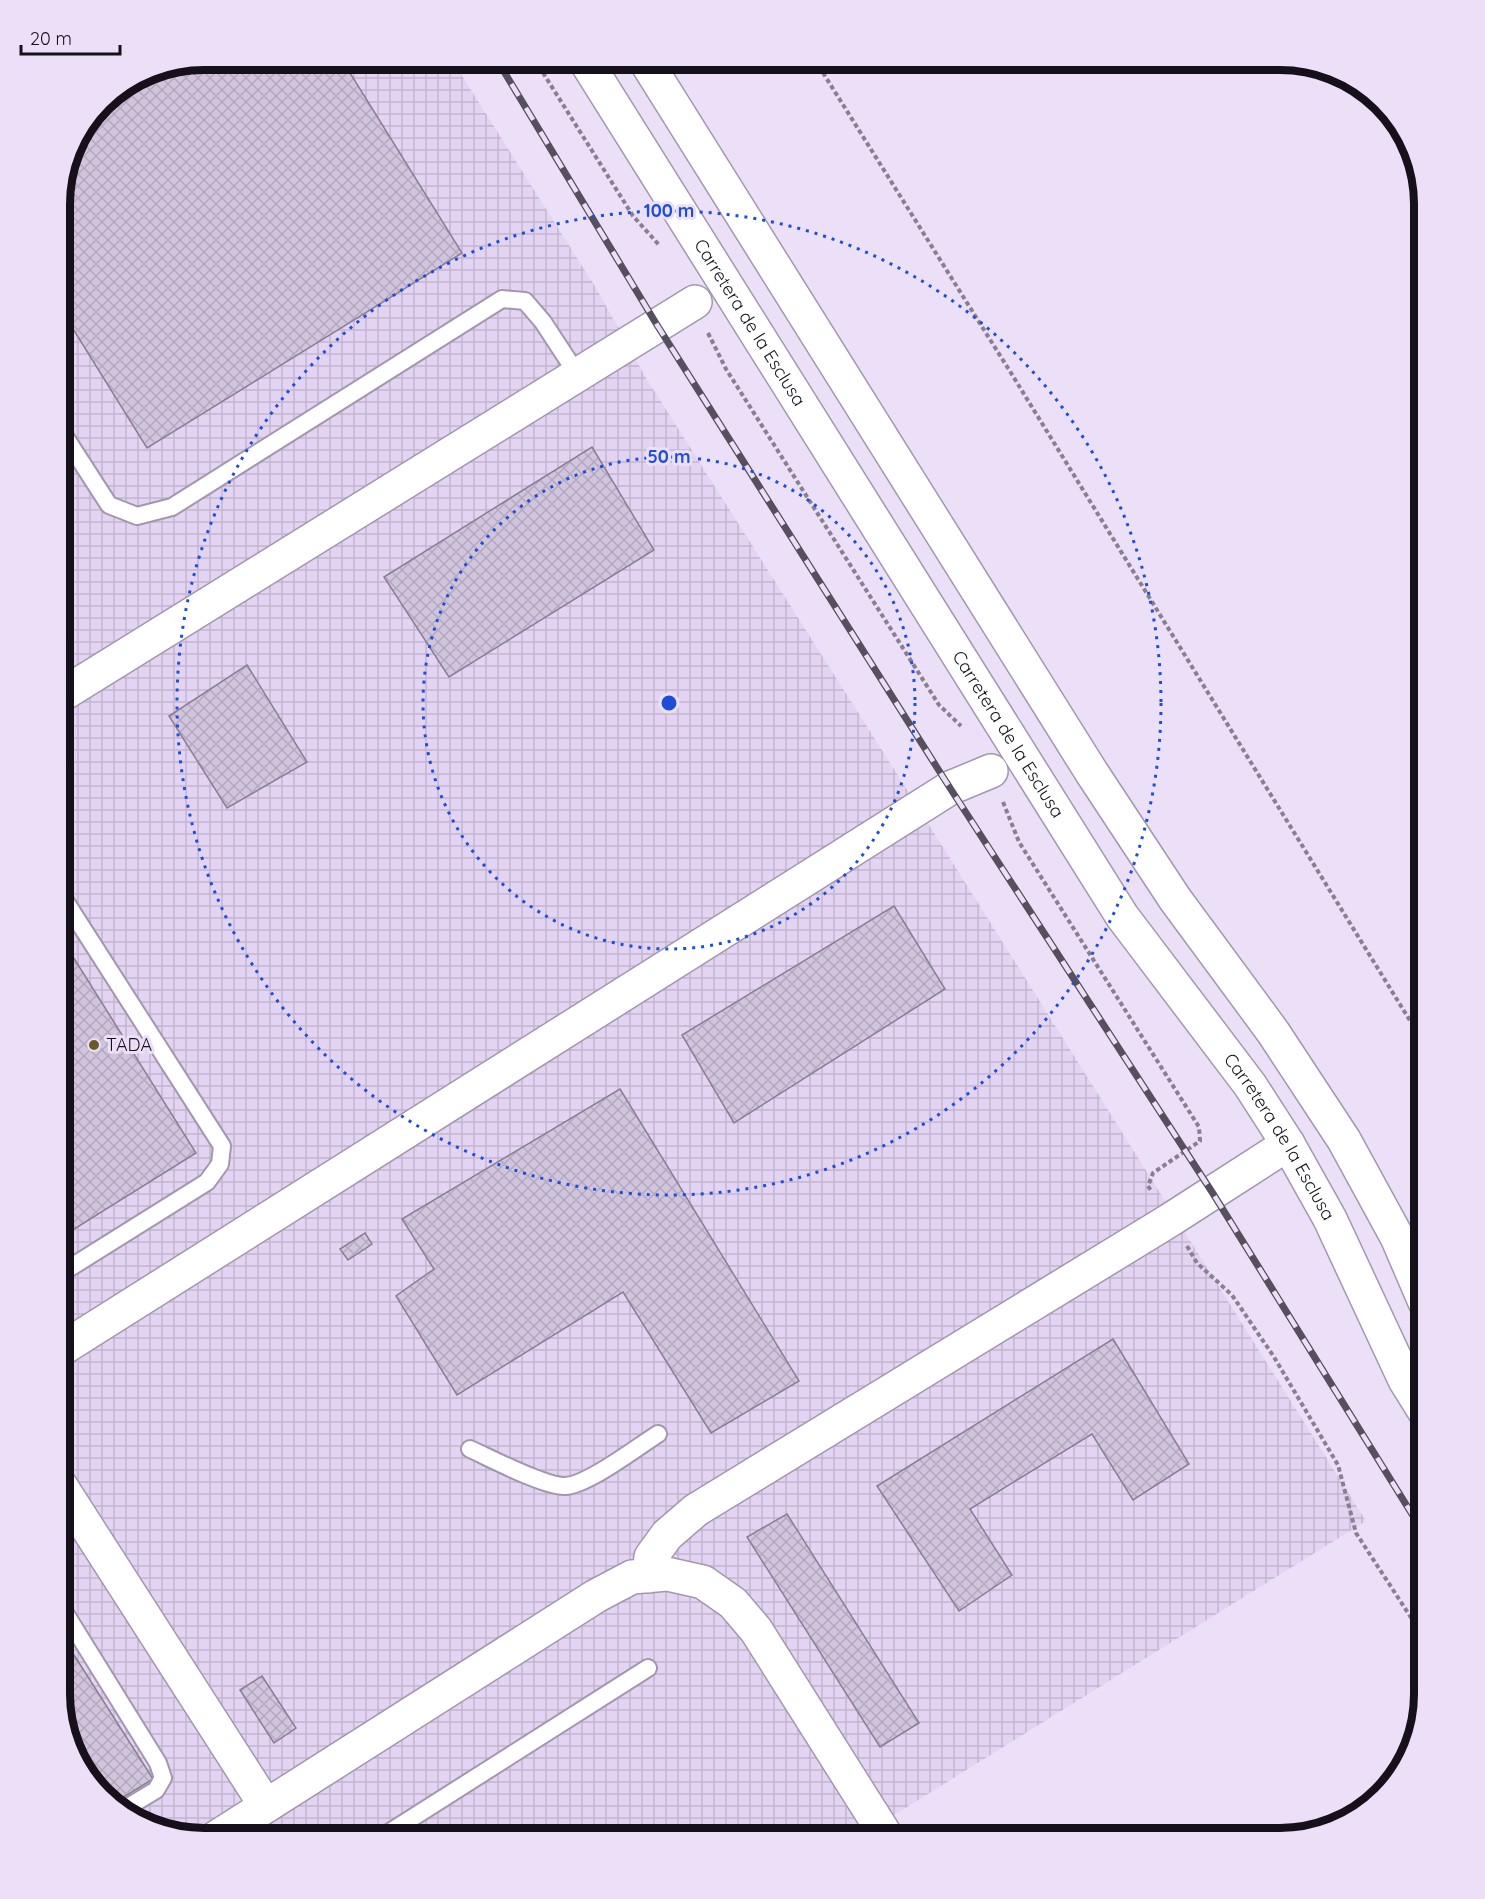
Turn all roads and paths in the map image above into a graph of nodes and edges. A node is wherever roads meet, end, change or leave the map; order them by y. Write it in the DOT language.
graph roads {
  1 [pos="542,71"];
  2 [pos="592,71"];
  3 [pos="652,71"];
  4 [pos="822,71"];
  5 [pos="663,250"];
  6 [pos="695,302"];
  7 [pos="576,374"];
  8 [pos="71,446"];
  9 [pos="71,689"];
  10 [pos="991,771"];
  11 [pos="71,909"];
  12 [pos="1414,1027"];
  13 [pos="1288,1144"];
  14 [pos="1170,1220"];
  15 [pos="71,1267"];
  16 [pos="1414,1276"];
  17 [pos="71,1343"];
  18 [pos="1414,1394"];
  19 [pos="658,1434"];
  20 [pos="470,1449"];
  21 [pos="71,1502"];
  22 [pos="649,1576"];
  23 [pos="1414,1622"];
  24 [pos="71,1623"];
  25 [pos="648,1668"];
  26 [pos="130,1805"];
  27 [pos="266,1806"];
  28 [pos="231,1828"];
  29 [pos="397,1828"];
  30 [pos="881,1828"];
  1 -- 5 [label="path"];
  2 -- 13 [label="main road, Carretera de la Esclusa"];
  3 -- 16 [label="main road"];
  4 -- 12 [label="path"];
  6 -- 7 [label="main road"];
  6 -- 10 [label="path"];
  7 -- 8 [label="lane"];
  7 -- 9 [label="main road"];
  10 -- 14 [label="path"];
  10 -- 17 [label="main road"];
  11 -- 15 [label="lane"];
  13 -- 14 [label="main road"];
  13 -- 18 [label="main road, Carretera de la Esclusa"];
  14 -- 22 [label="main road"];
  14 -- 23 [label="path"];
  19 -- 20 [label="lane"];
  21 -- 27 [label="main road"];
  22 -- 27 [label="main road"];
  22 -- 30 [label="main road"];
  24 -- 26 [label="lane"];
  25 -- 29 [label="lane"];
  27 -- 28 [label="main road"];
}
